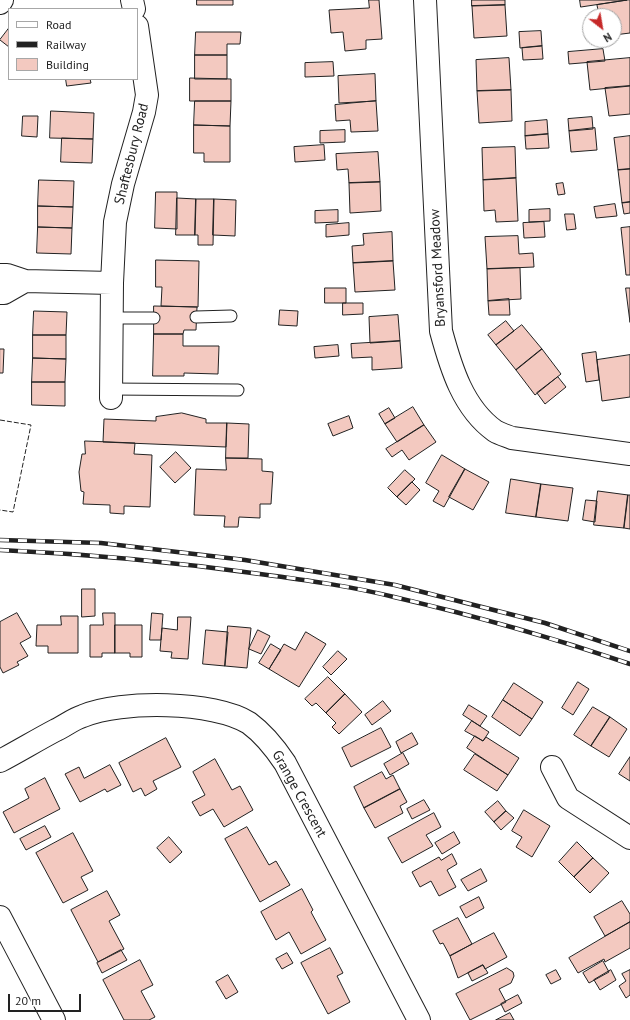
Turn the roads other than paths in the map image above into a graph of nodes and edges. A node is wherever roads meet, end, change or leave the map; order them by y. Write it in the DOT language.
graph roads {
  1 [pos="2,0"];
  2 [pos="425,0"];
  3 [pos="0,2"];
  4 [pos="138,33"];
  5 [pos="0,275"];
  6 [pos="25,281"];
  7 [pos="112,283"];
  8 [pos="0,293"];
  9 [pos="231,316"];
  10 [pos="196,317"];
  11 [pos="113,318"];
  12 [pos="154,318"];
  13 [pos="238,390"];
  14 [pos="111,394"];
  15 [pos="630,454"];
  16 [pos="0,761"];
  17 [pos="552,767"];
  18 [pos="630,838"];
  19 [pos="0,917"];
  20 [pos="54,1020"];
  21 [pos="419,1020"];
  1 -- 3 [label="street"];
  2 -- 15 [label="street, Bryansford Meadow"];
  4 -- 7 [label="street, Shaftesbury Road"];
  5 -- 6 [label="street"];
  6 -- 7 [label="street"];
  6 -- 8 [label="street"];
  7 -- 11 [label="street, Shaftesbury Road"];
  9 -- 10 [label="lane"];
  11 -- 12 [label="lane"];
  11 -- 14 [label="street, Shaftesbury Road"];
  13 -- 14 [label="lane"];
  16 -- 21 [label="street, Grange Crescent"];
  17 -- 18 [label="street"];
  19 -- 20 [label="street"];
}
